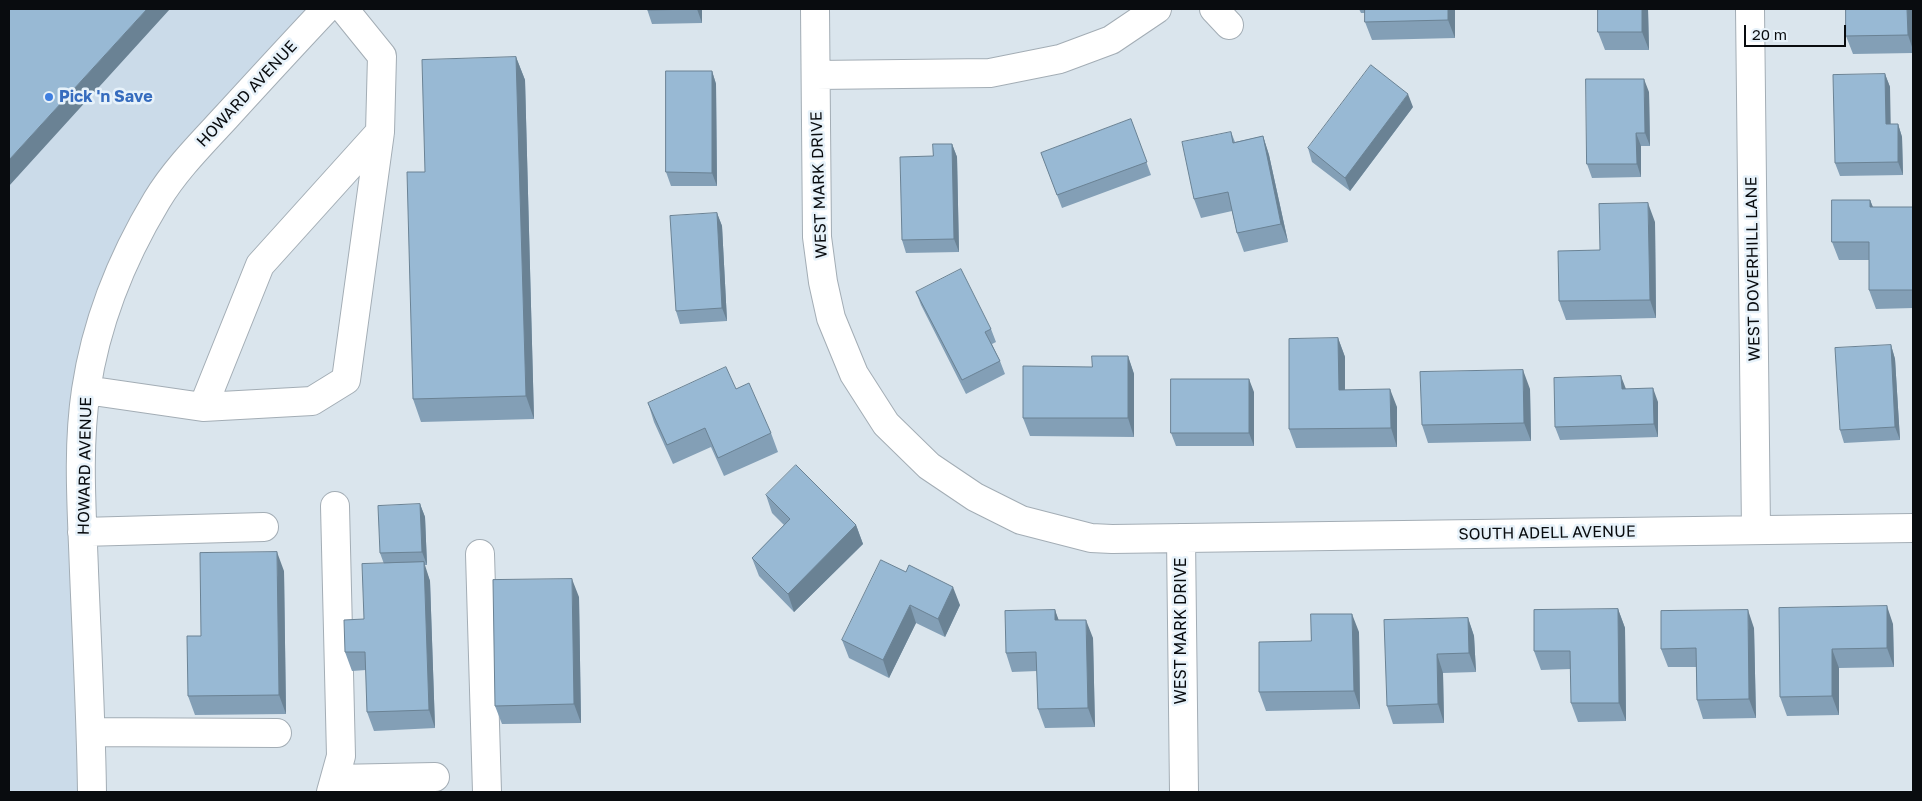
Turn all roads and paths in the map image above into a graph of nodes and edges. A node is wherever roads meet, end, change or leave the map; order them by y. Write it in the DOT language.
graph roads {
  1 [pos="326,9"];
  2 [pos="344,9"];
  3 [pos="815,9"];
  4 [pos="1157,9"];
  5 [pos="1750,9"];
  6 [pos="816,75"];
  7 [pos="380,132"];
  8 [pos="86,390"];
  9 [pos="203,407"];
  10 [pos="335,506"];
  11 [pos="264,527"];
  12 [pos="1913,528"];
  13 [pos="1756,530"];
  14 [pos="82,532"];
  15 [pos="1180,538"];
  16 [pos="480,554"];
  17 [pos="91,732"];
  18 [pos="277,733"];
  19 [pos="435,777"];
  20 [pos="333,786"];
  21 [pos="92,792"];
  22 [pos="488,792"];
  23 [pos="1184,792"];
  1 -- 8 [label="street, HOWARD AVENUE"];
  2 -- 7 [label="street"];
  3 -- 6 [label="street, WEST MARK DRIVE"];
  4 -- 6 [label="street"];
  5 -- 13 [label="street, WEST DOVERHILL LANE"];
  6 -- 15 [label="street, WEST MARK DRIVE"];
  7 -- 9 [label="street"];
  7 -- 9 [label="street"];
  8 -- 9 [label="street"];
  8 -- 14 [label="street, HOWARD AVENUE"];
  10 -- 20 [label="street"];
  11 -- 14 [label="street"];
  12 -- 13 [label="street, SOUTH ADELL AVENUE"];
  13 -- 15 [label="street, SOUTH ADELL AVENUE"];
  14 -- 17 [label="street, HOWARD AVENUE"];
  15 -- 23 [label="street, WEST MARK DRIVE"];
  16 -- 22 [label="street"];
  17 -- 18 [label="street"];
  17 -- 21 [label="street, HOWARD AVENUE"];
  19 -- 20 [label="street"];
}
